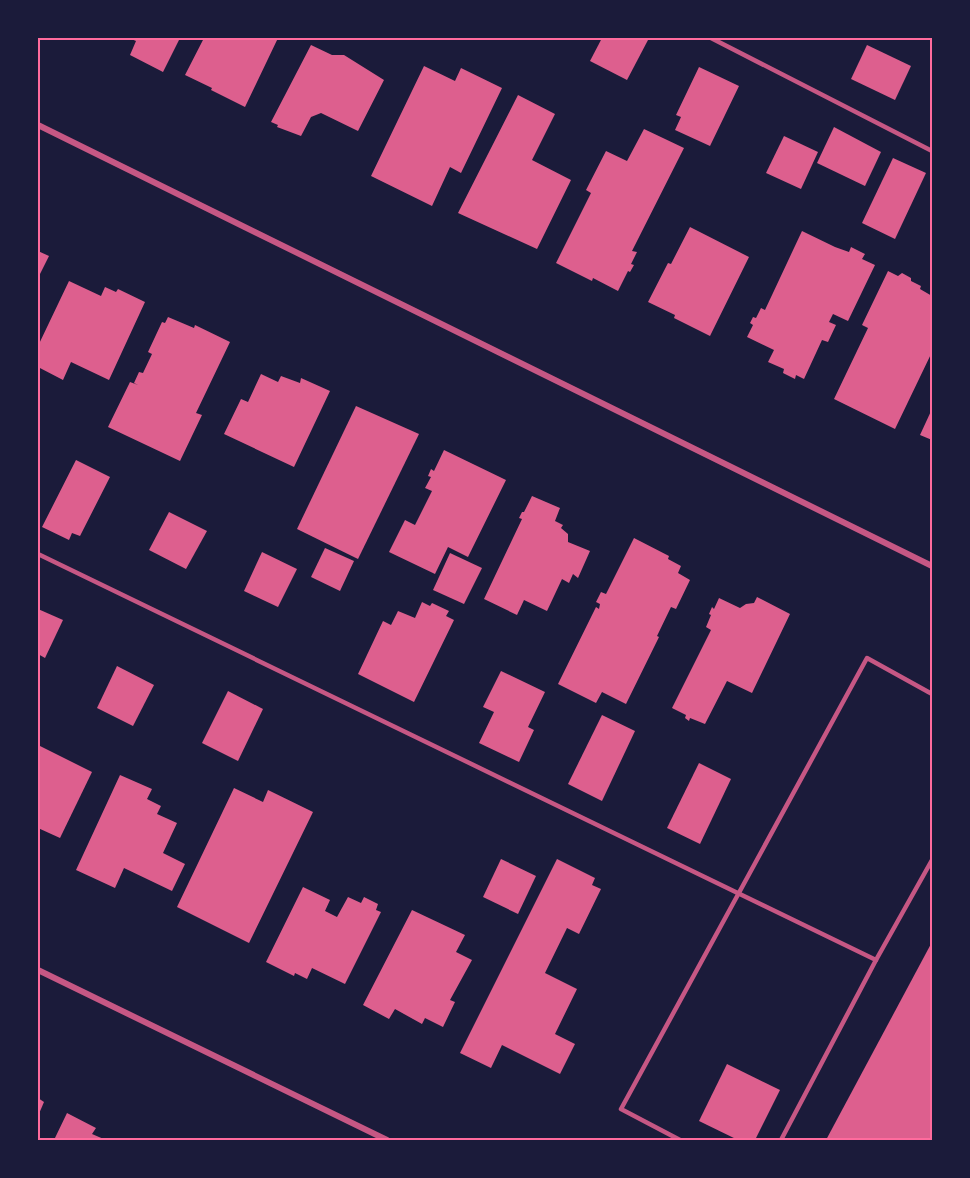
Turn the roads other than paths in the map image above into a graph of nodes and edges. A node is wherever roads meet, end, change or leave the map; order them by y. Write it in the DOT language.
graph roads {
  1 [pos="711,38"];
  2 [pos="38,125"];
  3 [pos="933,151"];
  4 [pos="38,554"];
  5 [pos="933,566"];
  6 [pos="933,694"];
  7 [pos="933,860"];
  8 [pos="738,894"];
  9 [pos="876,960"];
  10 [pos="38,970"];
  11 [pos="387,1140"];
  12 [pos="680,1140"];
  13 [pos="781,1140"];
  1 -- 3 [label="lane"];
  2 -- 5 [label="street"];
  4 -- 8 [label="lane"];
  6 -- 8 [label="lane"];
  7 -- 9 [label="lane"];
  8 -- 9 [label="lane"];
  8 -- 12 [label="lane"];
  9 -- 13 [label="lane"];
  10 -- 11 [label="street"];
}
